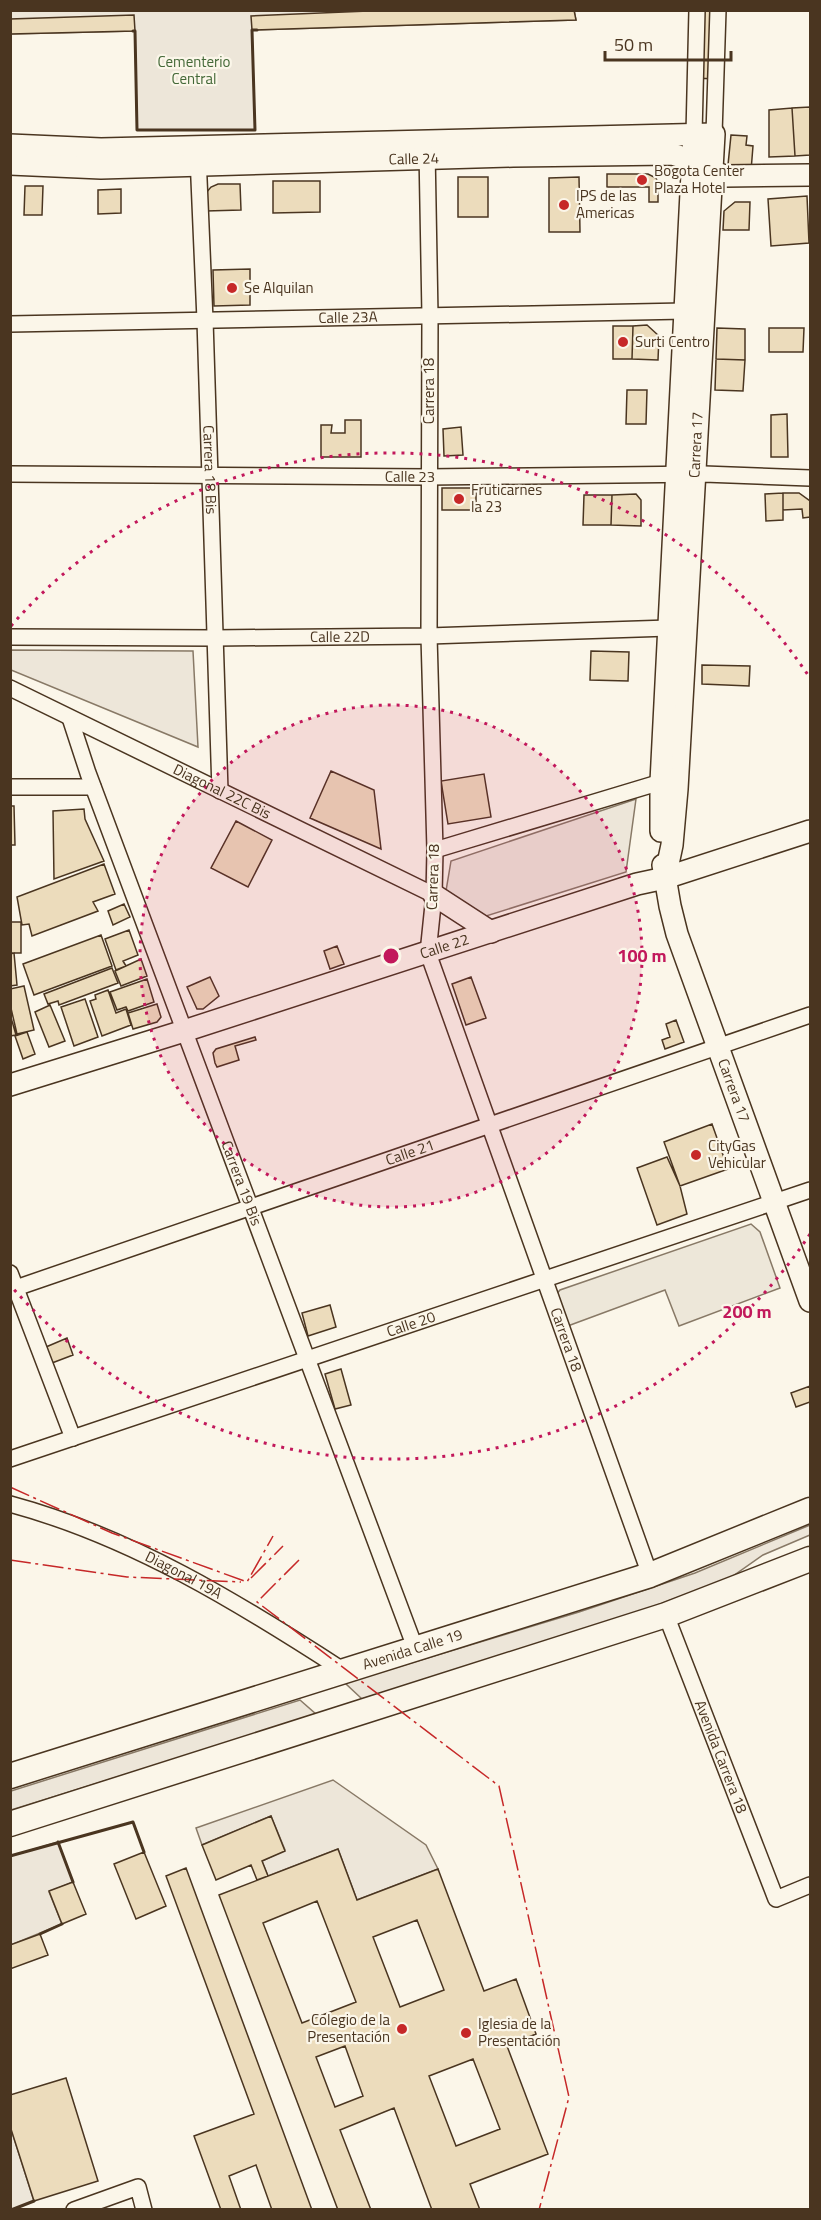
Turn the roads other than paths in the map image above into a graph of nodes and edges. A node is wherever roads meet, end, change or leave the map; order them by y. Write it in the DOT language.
graph roads {
  1 [pos="697,10"];
  2 [pos="718,10"];
  3 [pos="704,134"];
  4 [pos="10,145"];
  5 [pos="427,150"];
  6 [pos="198,156"];
  7 [pos="692,161"];
  8 [pos="10,164"];
  9 [pos="712,172"];
  10 [pos="810,175"];
  11 [pos="685,311"];
  12 [pos="429,316"];
  13 [pos="206,320"];
  14 [pos="10,324"];
  15 [pos="10,474"];
  16 [pos="686,474"];
  17 [pos="210,475"];
  18 [pos="428,477"];
  19 [pos="810,478"];
  20 [pos="669,628"];
  21 [pos="429,636"];
  22 [pos="10,637"];
  23 [pos="214,638"];
  24 [pos="10,688"];
  25 [pos="70,718"];
  26 [pos="90,780"];
  27 [pos="661,782"];
  28 [pos="10,787"];
  29 [pos="220,791"];
  30 [pos="810,831"];
  31 [pos="435,850"];
  32 [pos="665,878"];
  33 [pos="434,895"];
  34 [pos="491,932"];
  35 [pos="428,953"];
  36 [pos="810,1015"];
  37 [pos="184,1031"];
  38 [pos="718,1045"];
  39 [pos="10,1085"];
  40 [pos="489,1124"];
  41 [pos="810,1190"];
  42 [pos="775,1203"];
  43 [pos="251,1208"];
  44 [pos="10,1273"];
  45 [pos="545,1280"];
  46 [pos="13,1289"];
  47 [pos="810,1301"];
  48 [pos="307,1360"];
  49 [pos="73,1438"];
  50 [pos="10,1459"];
  51 [pos="10,1504"];
  52 [pos="810,1510"];
  53 [pos="810,1559"];
  54 [pos="650,1575"];
  55 [pos="666,1615"];
  56 [pos="416,1650"];
  57 [pos="344,1671"];
  58 [pos="10,1776"];
  59 [pos="10,1824"];
  60 [pos="810,1886"];
  61 [pos="74,2210"];
  62 [pos="144,2210"];
  1 -- 3 [label="street, Carrera 17"];
  2 -- 3 [label="street, Carrera 17"];
  3 -- 5 [label="street, Calle 24"];
  3 -- 7 [label="street, Carrera 17"];
  3 -- 9 [label="street, Carrera 17"];
  4 -- 6 [label="street, Calle 24"];
  5 -- 6 [label="street, Calle 24"];
  5 -- 7 [label="street, Calle 24"];
  5 -- 12 [label="street, Carrera 18"];
  6 -- 8 [label="street, Calle 24"];
  6 -- 13 [label="street, Carrera 18 Bis"];
  7 -- 9 [label="street, Calle 24"];
  7 -- 11 [label="street, Carrera 17"];
  9 -- 10 [label="street, Calle 24"];
  9 -- 16 [label="street, Carrera 17"];
  11 -- 12 [label="street, Calle 23A"];
  11 -- 16 [label="street, Carrera 17"];
  12 -- 13 [label="street, Calle 23A"];
  12 -- 18 [label="street, Carrera 18"];
  13 -- 14 [label="street, Calle 23A"];
  13 -- 17 [label="street, Carrera 18 Bis"];
  15 -- 17 [label="street, Calle 23"];
  16 -- 18 [label="street, Calle 23"];
  16 -- 19 [label="street, Calle 23"];
  16 -- 20 [label="street, Carrera 17"];
  16 -- 32 [label="street, Carrera 17"];
  17 -- 18 [label="street, Calle 23"];
  17 -- 23 [label="street, Carrera 18 Bis"];
  18 -- 21 [label="street, Carrera 18"];
  20 -- 21 [label="street, Calle 22D"];
  20 -- 27 [label="street, Carrera 17"];
  21 -- 23 [label="street, Calle 22D"];
  21 -- 31 [label="street, Carrera 18"];
  22 -- 23 [label="street, Calle 22D"];
  23 -- 29 [label="street, Carrera 18 Bis"];
  24 -- 25 [label="street, Diagonal 22C Bis"];
  25 -- 26 [label="street, Carrera 19 Bis"];
  25 -- 29 [label="street, Diagonal 22C Bis"];
  26 -- 28 [label="street"];
  26 -- 37 [label="street, Carrera 19 Bis"];
  27 -- 31 [label="street"];
  27 -- 32 [label="street, Carrera 17"];
  29 -- 33 [label="street, Diagonal 22C Bis"];
  30 -- 32 [label="street, Calle 22"];
  31 -- 33 [label="street, Carrera 18"];
  32 -- 34 [label="street, Calle 22"];
  32 -- 38 [label="street, Carrera 17"];
  33 -- 34 [label="street"];
  33 -- 35 [label="street, Carrera 18"];
  34 -- 35 [label="street, Calle 22"];
  35 -- 37 [label="street, Calle 22"];
  35 -- 40 [label="street, Carrera 18"];
  36 -- 38 [label="street, Calle 21"];
  37 -- 39 [label="street, Calle 22"];
  37 -- 43 [label="street, Carrera 19 Bis"];
  38 -- 40 [label="street, Calle 21"];
  38 -- 42 [label="street, Carrera 17"];
  40 -- 43 [label="street, Calle 21"];
  40 -- 45 [label="street, Carrera 18"];
  41 -- 42 [label="street, Calle 20"];
  42 -- 45 [label="street, Calle 20"];
  42 -- 47 [label="street, Carrera 17"];
  43 -- 46 [label="street, Calle 21"];
  43 -- 48 [label="street, Carrera 19 Bis"];
  44 -- 46 [label="street"];
  45 -- 48 [label="street, Calle 20"];
  45 -- 54 [label="street, Carrera 18"];
  46 -- 49 [label="street"];
  48 -- 49 [label="street, Calle 20"];
  48 -- 56 [label="street, Carrera 19 Bis"];
  49 -- 50 [label="street, Calle 20"];
  51 -- 57 [label="street, Diagonal 19A"];
  52 -- 54 [label="main road, Avenida Calle 19"];
  53 -- 55 [label="main road"];
  54 -- 56 [label="main road, Avenida Calle 19"];
  55 -- 59 [label="main road"];
  55 -- 60 [label="street, Avenida Carrera 18"];
  56 -- 57 [label="main road, Avenida Calle 19"];
  57 -- 58 [label="main road, Avenida Calle 19"];
  61 -- 62 [label="street"];
}
